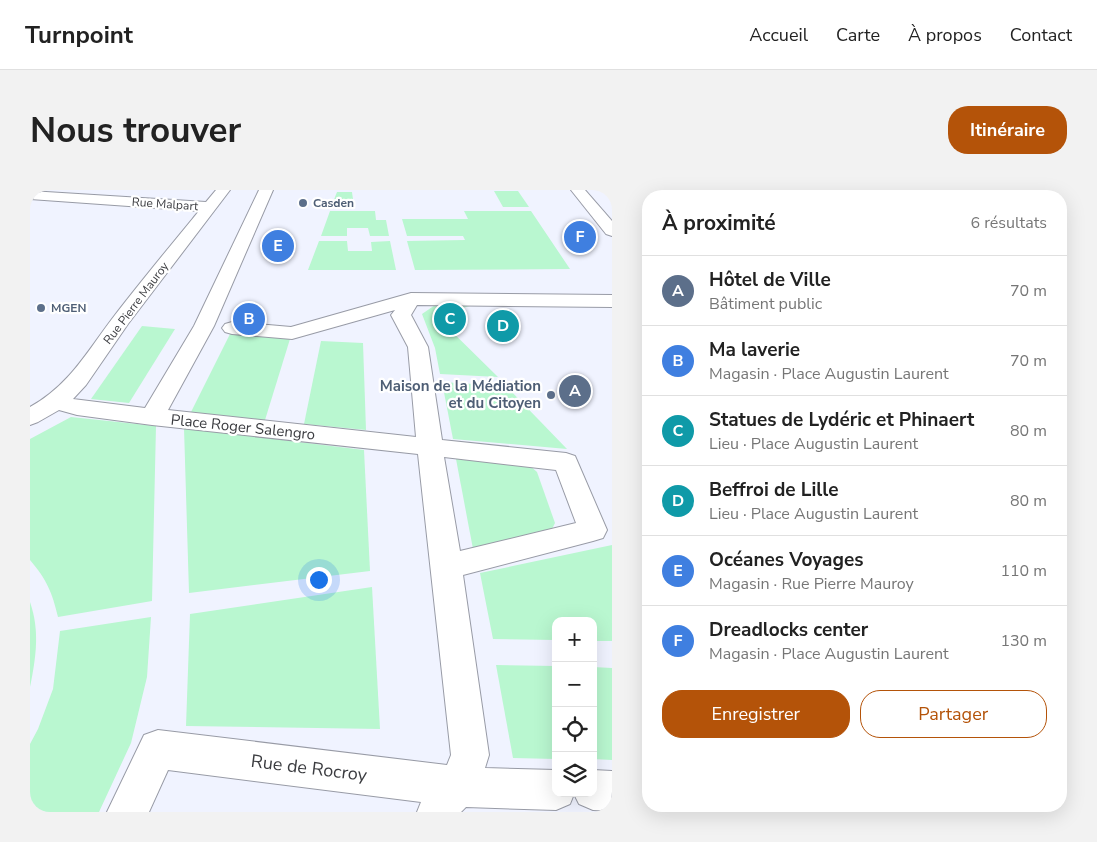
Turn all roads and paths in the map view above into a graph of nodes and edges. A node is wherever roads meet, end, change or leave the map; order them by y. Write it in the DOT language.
graph roads {
  1 [pos="222,190"];
  2 [pos="266,190"];
  3 [pos="578,190"];
  4 [pos="30,195"];
  5 [pos="210,207"];
  6 [pos="612,231"];
  7 [pos="411,299"];
  8 [pos="612,300"];
  9 [pos="232,328"];
  10 [pos="44,410"];
  11 [pos="152,416"];
  12 [pos="430,447"];
  13 [pos="447,567"];
  14 [pos="552,790"];
  15 [pos="597,790"];
  16 [pos="612,791"];
  17 [pos="449,800"];
  18 [pos="128,812"];
  1 -- 5 [label="street, Rue Pierre Mauroy"];
  2 -- 11 [label="street"];
  3 -- 6 [label="street"];
  4 -- 5 [label="street, Rue Malpart"];
  5 -- 10 [label="street, Rue Pierre Mauroy"];
  7 -- 8 [label="street"];
  7 -- 9 [label="street"];
  7 -- 12 [label="street"];
  10 -- 11 [label="street, Place Roger Salengro"];
  11 -- 12 [label="street, Place Roger Salengro"];
  12 -- 13 [label="street"];
  12 -- 13 [label="street, Place Roger Salengro"];
  13 -- 17 [label="street"];
  14 -- 17 [label="street, Rue de Rocroy"];
  15 -- 16 [label="street"];
  17 -- 18 [label="street, Rue de Rocroy"];
}
